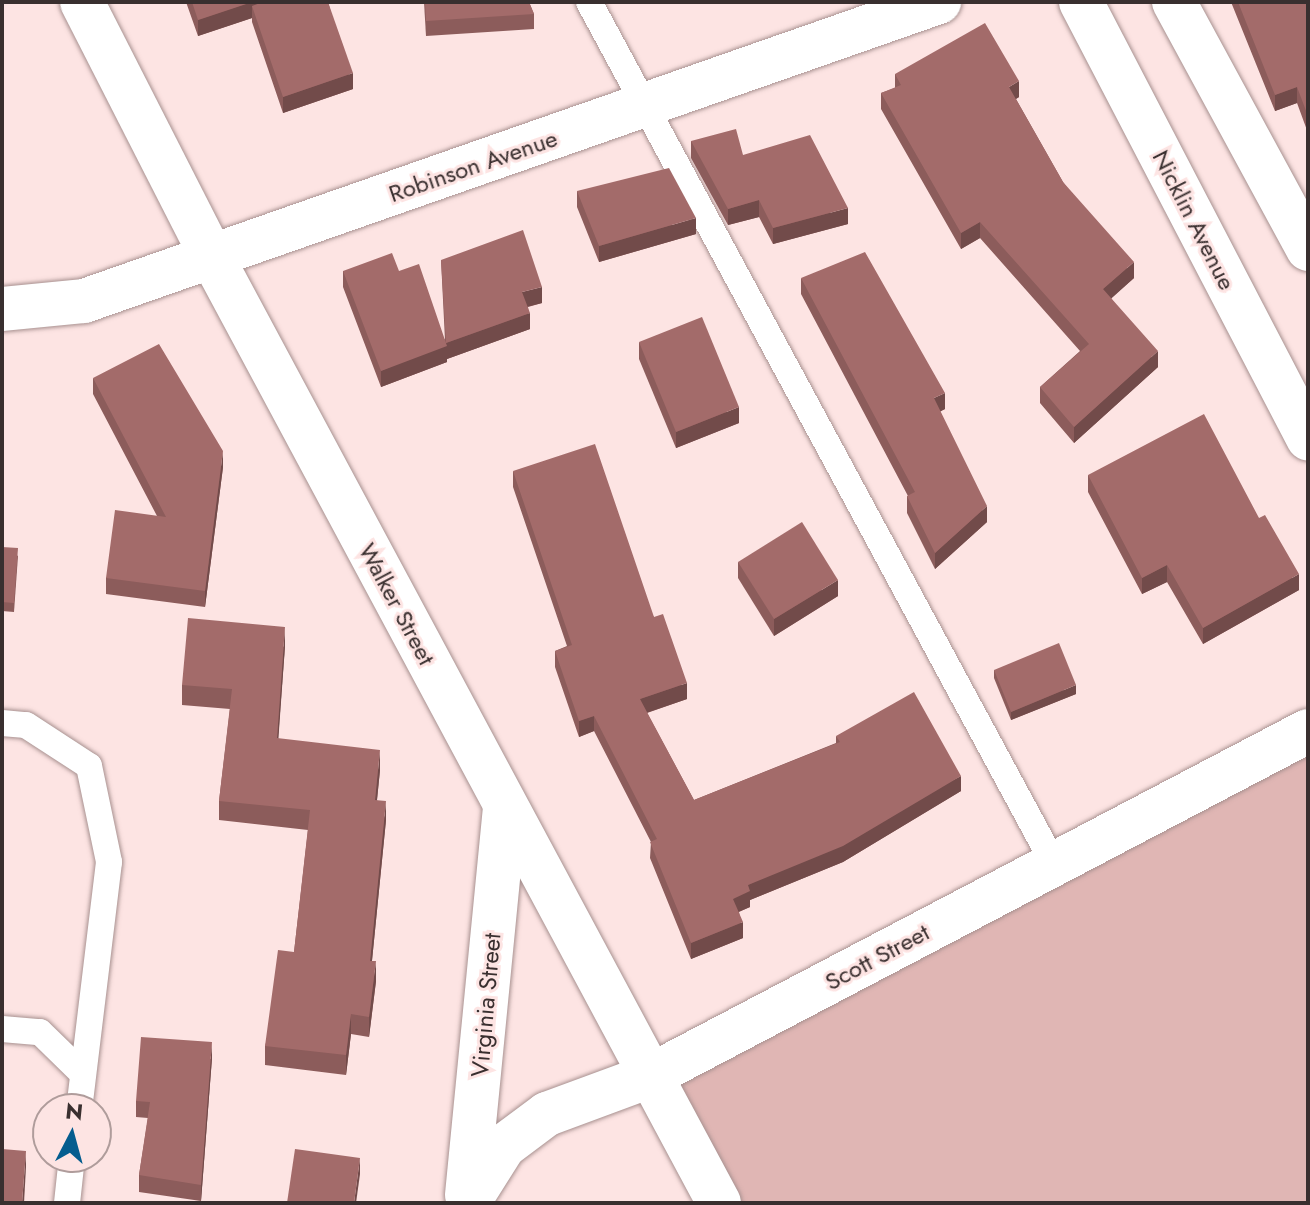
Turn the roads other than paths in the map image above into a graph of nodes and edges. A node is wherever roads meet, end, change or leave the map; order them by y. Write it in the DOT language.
graph roads {
  1 [pos="82,2"];
  2 [pos="589,2"];
  3 [pos="939,2"];
  4 [pos="1081,2"];
  5 [pos="1174,2"];
  6 [pos="641,107"];
  7 [pos="1308,249"];
  8 [pos="212,257"];
  9 [pos="2,309"];
  10 [pos="1308,438"];
  11 [pos="2,723"];
  12 [pos="1308,731"];
  13 [pos="505,807"];
  14 [pos="1054,864"];
  15 [pos="2,1029"];
  16 [pos="83,1074"];
  17 [pos="650,1076"];
  18 [pos="81,1093"];
  19 [pos="70,1173"];
  20 [pos="67,1203"];
  21 [pos="467,1203"];
  22 [pos="719,1203"];
  1 -- 8 [label="street, Walker Street"];
  2 -- 6 [label="lane"];
  3 -- 6 [label="street, Robinson Avenue"];
  4 -- 10 [label="street, Nicklin Avenue"];
  5 -- 7 [label="street"];
  6 -- 8 [label="street, Robinson Avenue"];
  6 -- 14 [label="lane"];
  8 -- 9 [label="street, Robinson Avenue"];
  8 -- 13 [label="street, Walker Street"];
  11 -- 16 [label="lane"];
  12 -- 14 [label="street, Scott Street"];
  13 -- 17 [label="street, Walker Street"];
  13 -- 21 [label="street, Virginia Street"];
  14 -- 17 [label="street, Scott Street"];
  15 -- 16 [label="lane"];
  16 -- 18 [label="lane"];
  17 -- 21 [label="street, Scott Street"];
  17 -- 22 [label="street, Walker Street"];
  19 -- 20 [label="lane"];
}
